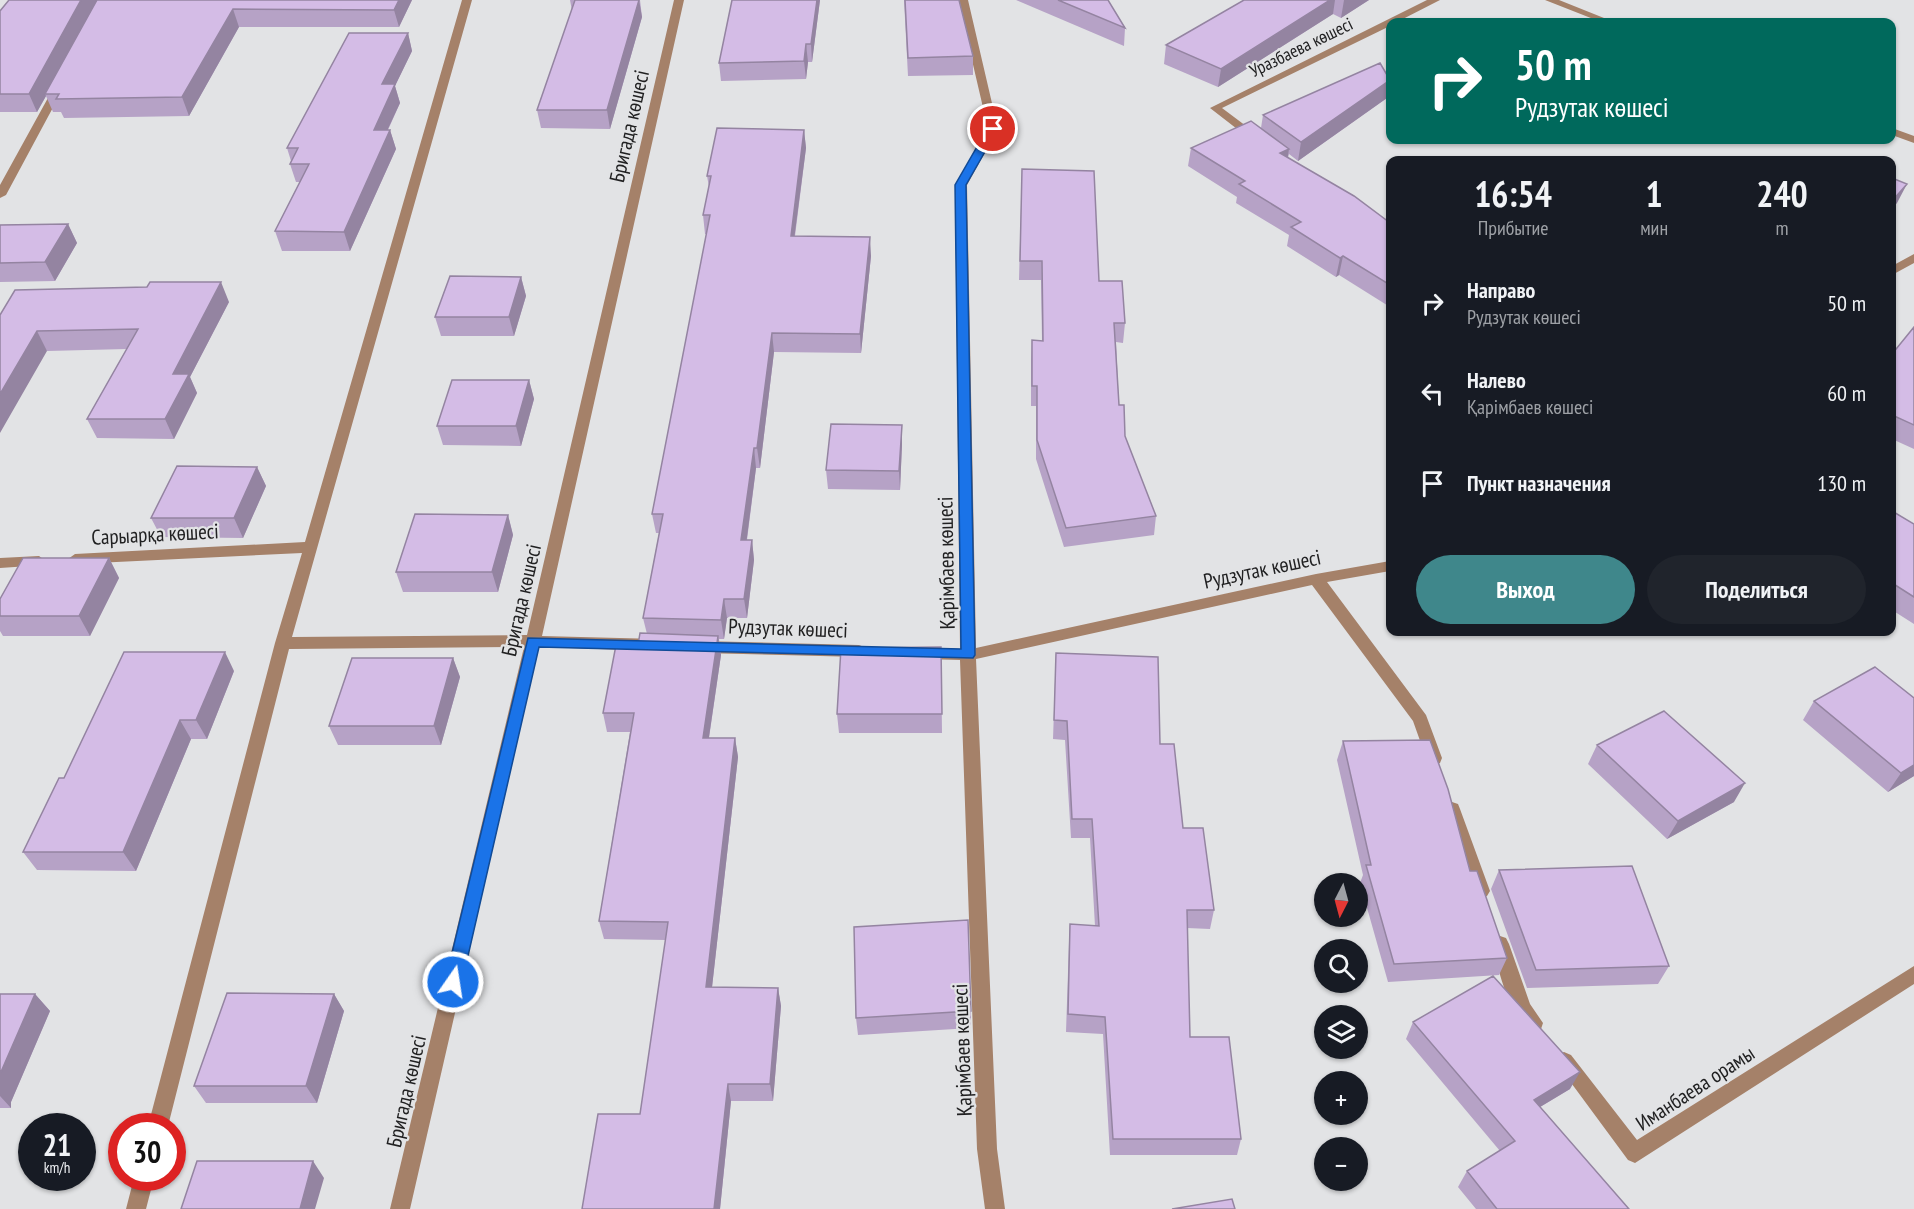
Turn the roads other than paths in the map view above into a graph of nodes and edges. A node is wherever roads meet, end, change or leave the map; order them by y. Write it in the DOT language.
graph roads {
  1 [pos="467,0"];
  2 [pos="679,0"];
  3 [pos="963,0"];
  4 [pos="1435,0"];
  5 [pos="1550,0"];
  6 [pos="1398,18"];
  7 [pos="1598,18"];
  8 [pos="1386,24"];
  9 [pos="67,72"];
  10 [pos="1896,133"];
  11 [pos="1914,140"];
  12 [pos="1261,142"];
  13 [pos="0,195"];
  14 [pos="1914,258"];
  15 [pos="1896,269"];
  16 [pos="312,548"];
  17 [pos="0,563"];
  18 [pos="1386,567"];
  19 [pos="1316,579"];
  20 [pos="533,641"];
  21 [pos="283,643"];
  22 [pos="874,652"];
  23 [pos="909,653"];
  24 [pos="968,655"];
  25 [pos="1440,775"];
  26 [pos="1448,797"];
  27 [pos="1487,908"];
  28 [pos="1495,931"];
  29 [pos="1914,974"];
  30 [pos="161,1113"];
  31 [pos="141,1191"];
  32 [pos="136,1209"];
  33 [pos="400,1209"];
  34 [pos="995,1209"];
  1 -- 16 [label="street"];
  2 -- 20 [label="street, Бригада көшесі"];
  3 -- 24 [label="street, Қарімбаев көшесі"];
  4 -- 6 [label="street, Уразбаева көшесі"];
  5 -- 7 [label="street"];
  8 -- 12 [label="street, Уразбаева көшесі"];
  9 -- 13 [label="street"];
  10 -- 11 [label="street"];
  14 -- 15 [label="street"];
  16 -- 17 [label="street, Сарыарқа көшесі"];
  16 -- 21 [label="street"];
  18 -- 19 [label="street, Рудзутак көшесі"];
  19 -- 24 [label="street, Рудзутак көшесі"];
  19 -- 25 [label="street"];
  20 -- 21 [label="street, Рудзутак көшесі"];
  20 -- 22 [label="street, Рудзутак көшесі"];
  20 -- 33 [label="street, Бригада көшесі"];
  21 -- 30 [label="street"];
  23 -- 24 [label="street, Рудзутак көшесі"];
  24 -- 34 [label="street, Қарімбаев көшесі"];
  26 -- 27 [label="street"];
  28 -- 29 [label="street, Иманбаева орамы"];
  31 -- 32 [label="street"];
}
